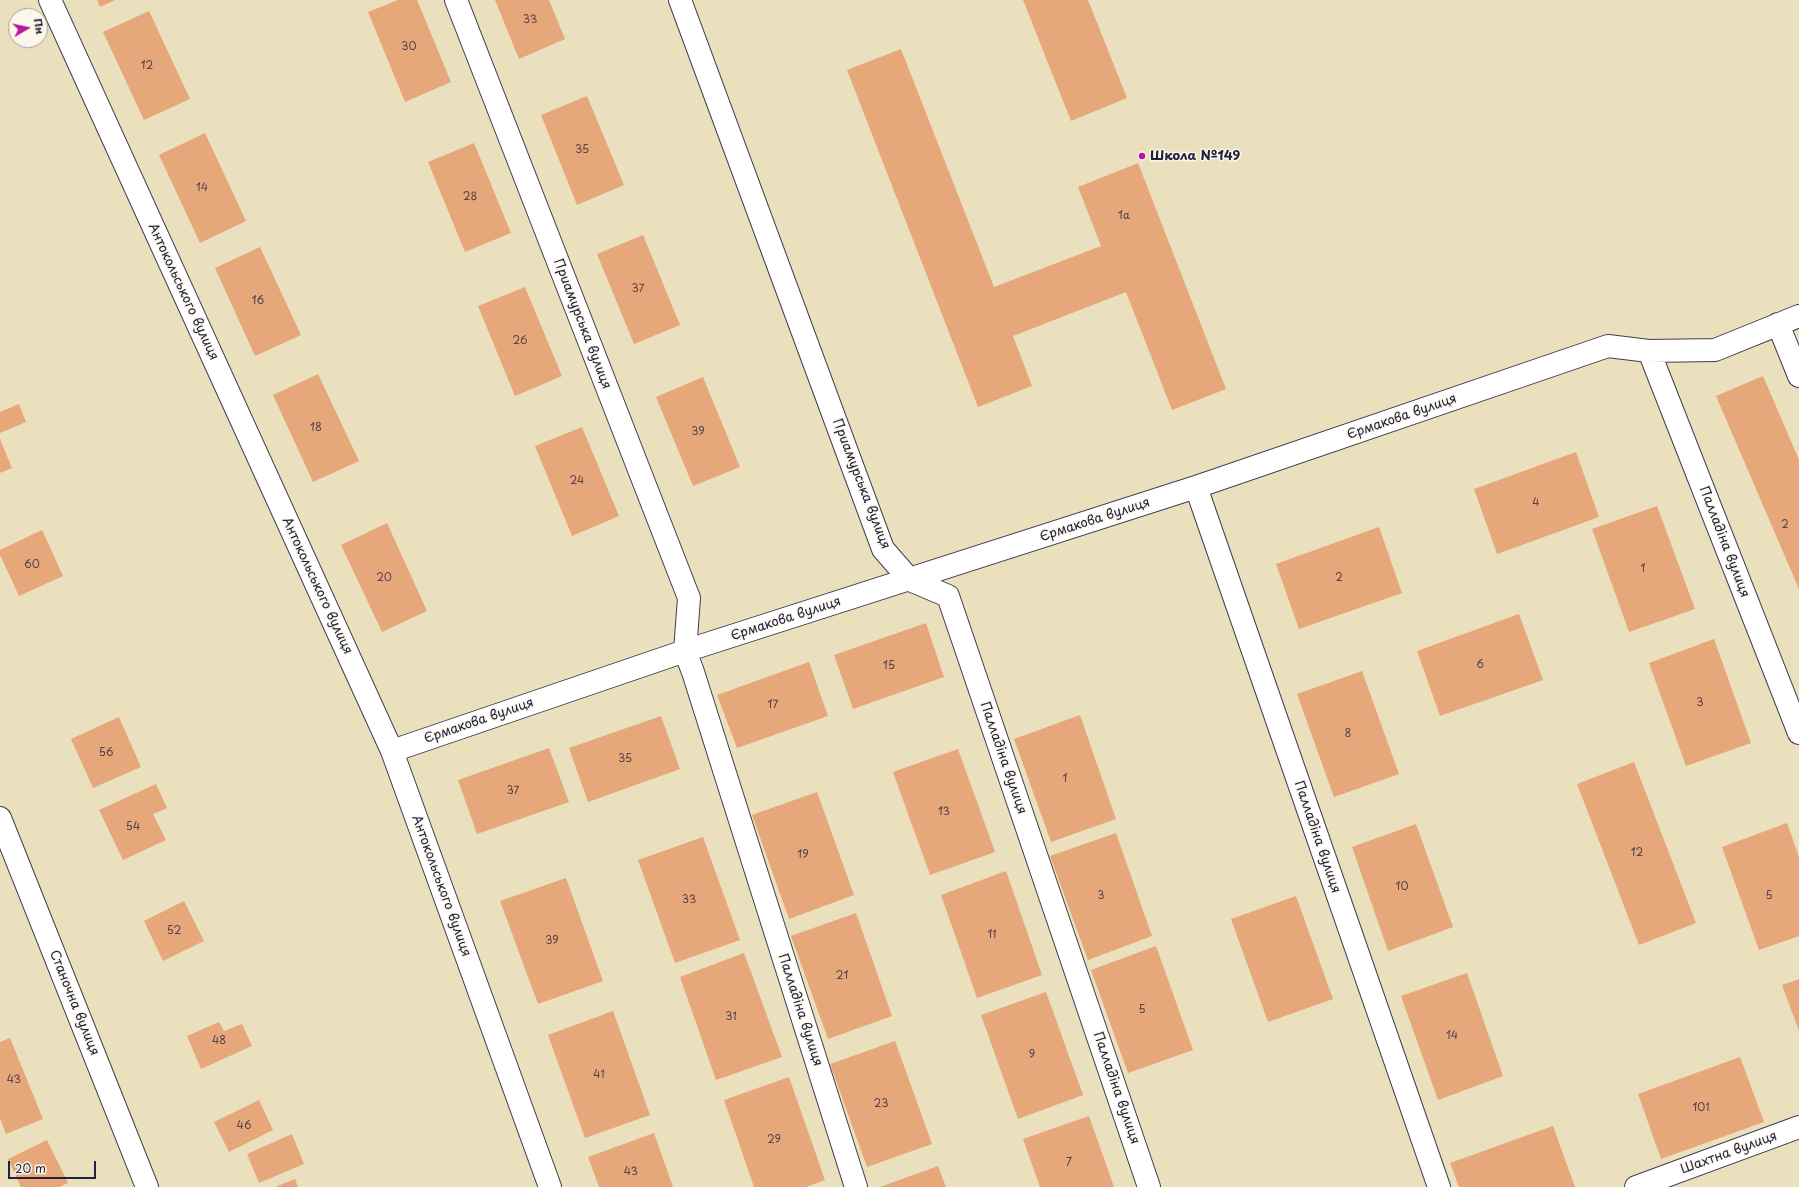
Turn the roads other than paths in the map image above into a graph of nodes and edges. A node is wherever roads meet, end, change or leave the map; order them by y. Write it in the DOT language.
graph roads {
  1 [pos="50,0"];
  2 [pos="456,0"];
  3 [pos="680,0"];
  4 [pos="1799,316"];
  5 [pos="1778,324"];
  6 [pos="1649,351"];
  7 [pos="1799,376"];
  8 [pos="1196,487"];
  9 [pos="910,580"];
  10 [pos="685,651"];
  11 [pos="1799,733"];
  12 [pos="392,751"];
  13 [pos="0,818"];
  14 [pos="1799,1127"];
  15 [pos="147,1187"];
  16 [pos="550,1187"];
  17 [pos="856,1187"];
  18 [pos="1150,1187"];
  19 [pos="1439,1187"];
  20 [pos="1636,1187"];
  1 -- 12 [label="street, Антокольського вулиця"];
  2 -- 10 [label="street, Приамурська вулиця"];
  3 -- 9 [label="street, Приамурська вулиця"];
  4 -- 5 [label="street, Єрмакова вулиця"];
  5 -- 6 [label="street, Єрмакова вулиця"];
  5 -- 7 [label="street"];
  6 -- 8 [label="street, Єрмакова вулиця"];
  6 -- 11 [label="street, Палладіна вулиця"];
  8 -- 9 [label="street, Єрмакова вулиця"];
  8 -- 19 [label="street, Палладіна вулиця"];
  9 -- 10 [label="street, Єрмакова вулиця"];
  9 -- 18 [label="street, Палладіна вулиця"];
  10 -- 12 [label="street, Єрмакова вулиця"];
  10 -- 17 [label="street, Палладіна вулиця"];
  12 -- 16 [label="street, Антокольського вулиця"];
  13 -- 15 [label="street, Станочна вулиця"];
  14 -- 20 [label="street, Шахтна вулиця"];
}
